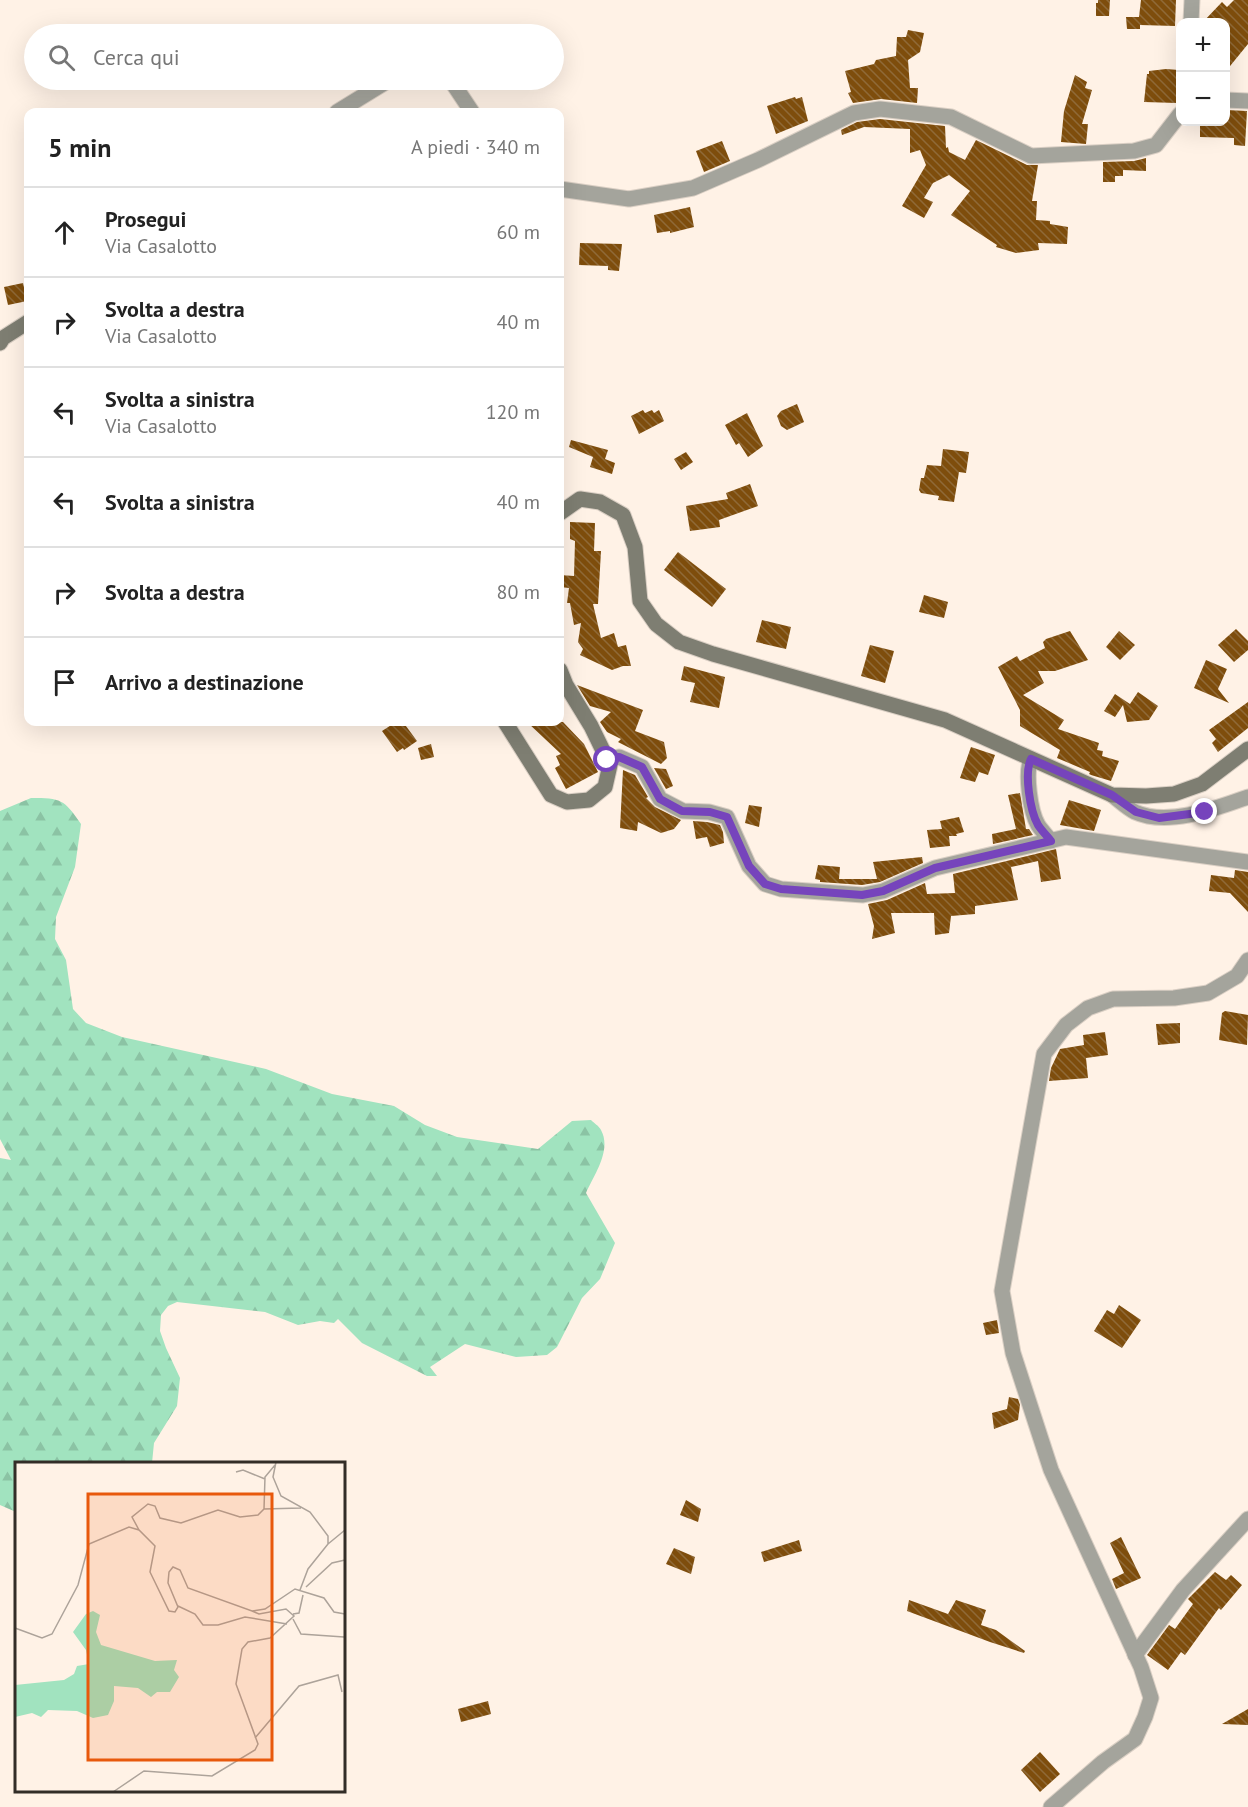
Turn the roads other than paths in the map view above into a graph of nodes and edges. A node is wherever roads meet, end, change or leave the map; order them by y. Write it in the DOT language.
graph roads {
  1 [pos="1192,0"];
  2 [pos="1191,18"];
  3 [pos="372,90"];
  4 [pos="457,90"];
  5 [pos="1230,100"];
  6 [pos="1248,101"];
  7 [pos="343,108"];
  8 [pos="469,108"];
  9 [pos="1176,119"];
  10 [pos="564,190"];
  11 [pos="24,325"];
  12 [pos="0,343"];
  13 [pos="564,510"];
  14 [pos="564,680"];
  15 [pos="508,726"];
  16 [pos="1248,749"];
  17 [pos="1031,759"];
  18 [pos="607,760"];
  19 [pos="1112,795"];
  20 [pos="1248,797"];
  21 [pos="1051,841"];
  22 [pos="1248,862"];
  23 [pos="1248,960"];
  24 [pos="1248,1519"];
  25 [pos="1136,1655"];
  26 [pos="1051,1807"];
  1 -- 2 [label="street"];
  3 -- 7 [label="street"];
  4 -- 8 [label="street"];
  5 -- 6 [label="street"];
  9 -- 10 [label="street"];
  11 -- 12 [label="main road"];
  13 -- 17 [label="main road"];
  14 -- 18 [label="main road"];
  15 -- 18 [label="main road"];
  16 -- 19 [label="main road"];
  17 -- 19 [label="main road"];
  17 -- 21 [label="street"];
  18 -- 21 [label="street"];
  19 -- 20 [label="street"];
  21 -- 22 [label="street"];
  23 -- 25 [label="street"];
  24 -- 25 [label="street"];
  25 -- 26 [label="street"];
}
